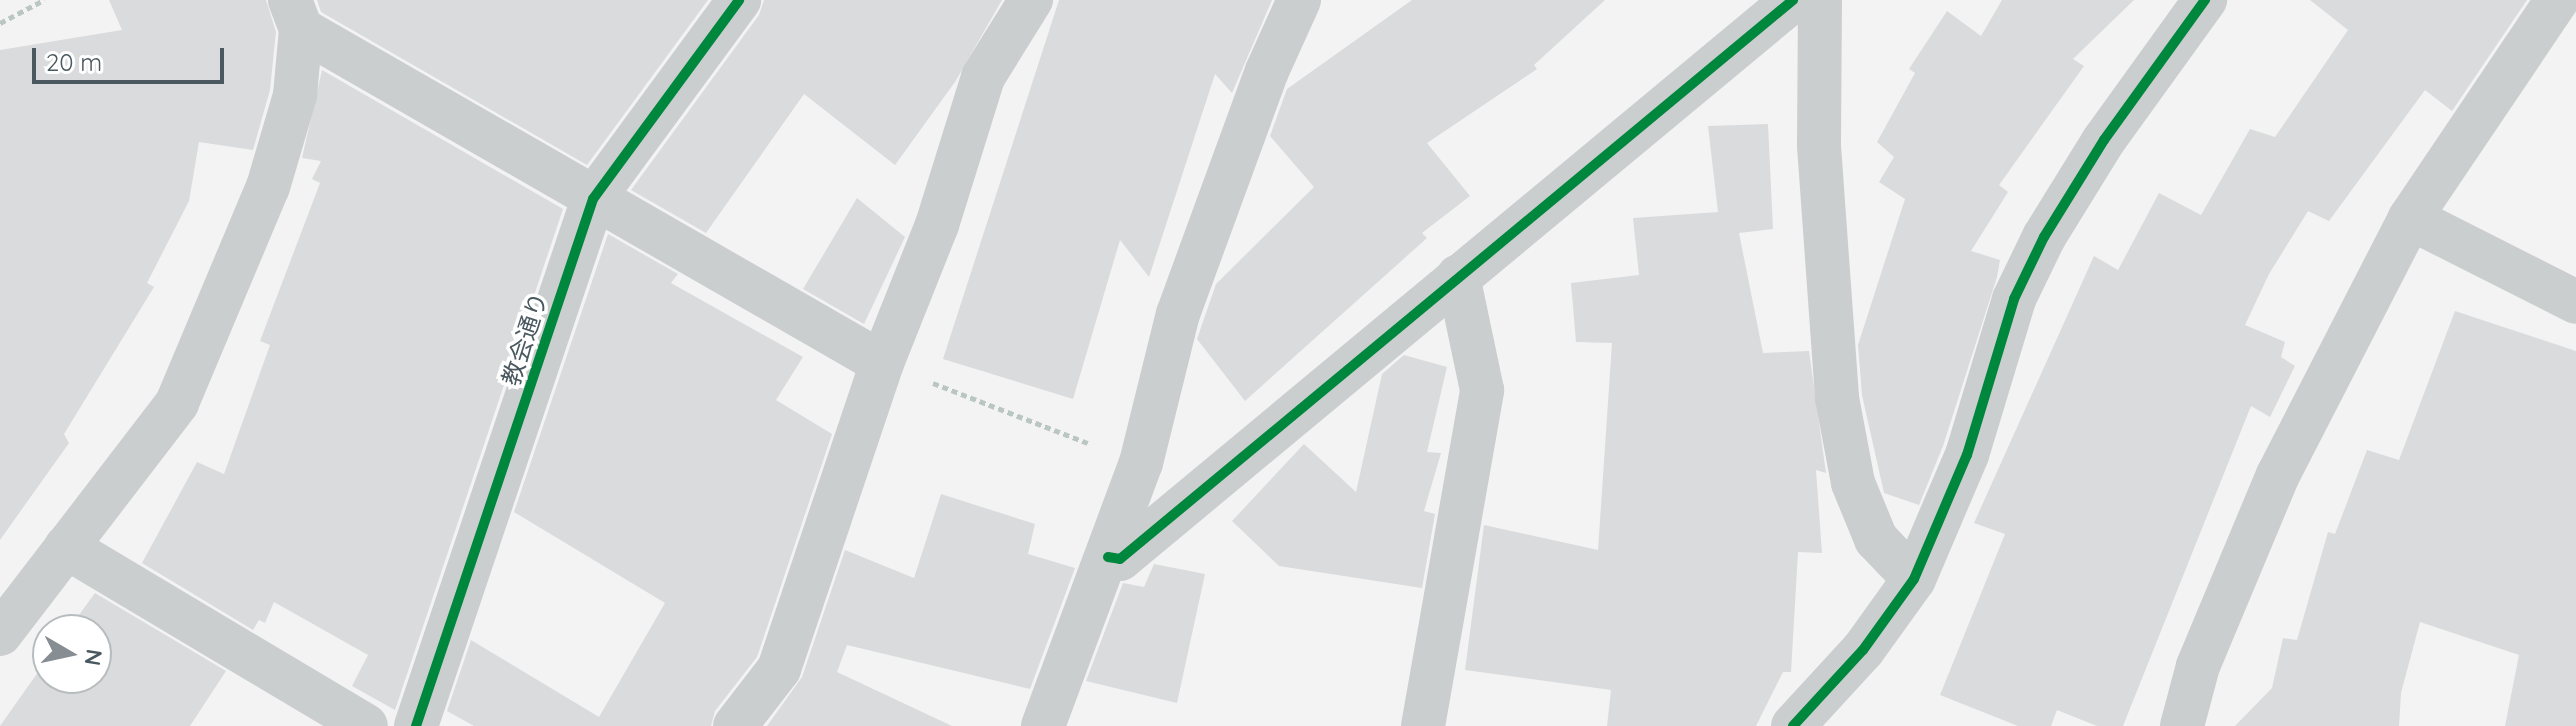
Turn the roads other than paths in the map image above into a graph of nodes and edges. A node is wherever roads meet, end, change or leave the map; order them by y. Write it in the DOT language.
graph roads {
  1 [pos="739,0"];
  2 [pos="1031,0"];
  3 [pos="1299,0"];
  4 [pos="1793,0"];
  5 [pos="1820,0"];
  6 [pos="2205,0"];
  7 [pos="2557,0"];
  8 [pos="296,14"];
  9 [pos="593,199"];
  10 [pos="2410,218"];
  11 [pos="1458,276"];
  12 [pos="2576,302"];
  13 [pos="882,363"];
  14 [pos="66,547"];
  15 [pos="1108,557"];
  16 [pos="1914,579"];
  17 [pos="0,634"];
  18 [pos="366,726"];
  19 [pos="416,726"];
  20 [pos="735,726"];
  21 [pos="1043,726"];
  22 [pos="1423,726"];
  23 [pos="1793,726"];
  24 [pos="2182,726"];
  1 -- 9 [label="street, 教会通り"];
  2 -- 13 [label="street"];
  3 -- 15 [label="street"];
  4 -- 11 [label="street"];
  5 -- 16 [label="street"];
  6 -- 16 [label="street"];
  7 -- 10 [label="street"];
  8 -- 9 [label="street"];
  8 -- 14 [label="street"];
  9 -- 13 [label="street"];
  9 -- 19 [label="street, 教会通り"];
  10 -- 12 [label="street"];
  10 -- 24 [label="street"];
  11 -- 15 [label="street"];
  11 -- 22 [label="street"];
  13 -- 20 [label="street"];
  14 -- 17 [label="street"];
  14 -- 18 [label="street"];
  15 -- 21 [label="street"];
  16 -- 23 [label="street"];
}
